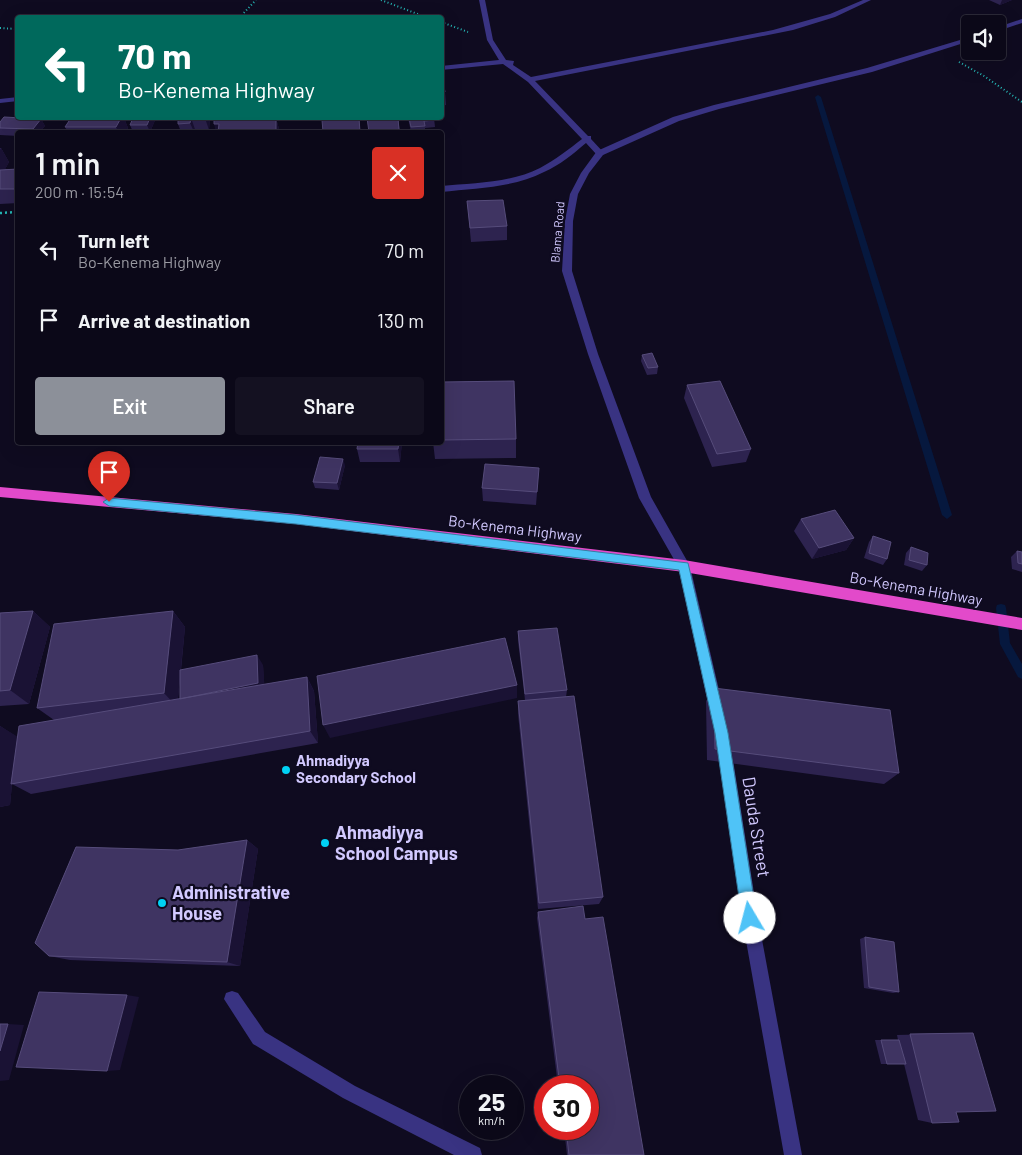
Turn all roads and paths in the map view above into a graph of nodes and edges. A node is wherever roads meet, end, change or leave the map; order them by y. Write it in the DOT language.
graph roads {
  1 [pos="256,0"];
  2 [pos="381,0"];
  3 [pos="482,0"];
  4 [pos="868,0"];
  5 [pos="242,15"];
  6 [pos="420,15"];
  7 [pos="1022,21"];
  8 [pos="1006,26"];
  9 [pos="0,28"];
  10 [pos="15,29"];
  11 [pos="961,42"];
  12 [pos="936,50"];
  13 [pos="504,62"];
  14 [pos="444,68"];
  15 [pos="529,80"];
  16 [pos="15,99"];
  17 [pos="0,101"];
  18 [pos="1022,102"];
  19 [pos="588,138"];
  20 [pos="600,153"];
  21 [pos="444,189"];
  22 [pos="15,212"];
  23 [pos="0,213"];
  24 [pos="0,492"];
  25 [pos="684,566"];
  26 [pos="1022,624"];
  27 [pos="232,999"];
  28 [pos="473,1155"];
  29 [pos="793,1155"];
  1 -- 5 [label="path"];
  2 -- 6 [label="path"];
  3 -- 13 [label="street"];
  4 -- 15 [label="street"];
  7 -- 8 [label="street"];
  9 -- 10 [label="path"];
  11 -- 12 [label="street, Blama Road"];
  12 -- 18 [label="path"];
  12 -- 20 [label="street, Blama Road"];
  13 -- 14 [label="street"];
  13 -- 15 [label="street"];
  15 -- 19 [label="street"];
  16 -- 17 [label="street"];
  19 -- 20 [label="street"];
  19 -- 21 [label="street"];
  20 -- 25 [label="street, Blama Road"];
  22 -- 23 [label="path"];
  24 -- 25 [label="highway, Bo-Kenema Highway"];
  25 -- 26 [label="highway, Bo-Kenema Highway"];
  25 -- 29 [label="street, Dauda Street"];
  27 -- 28 [label="street"];
}
